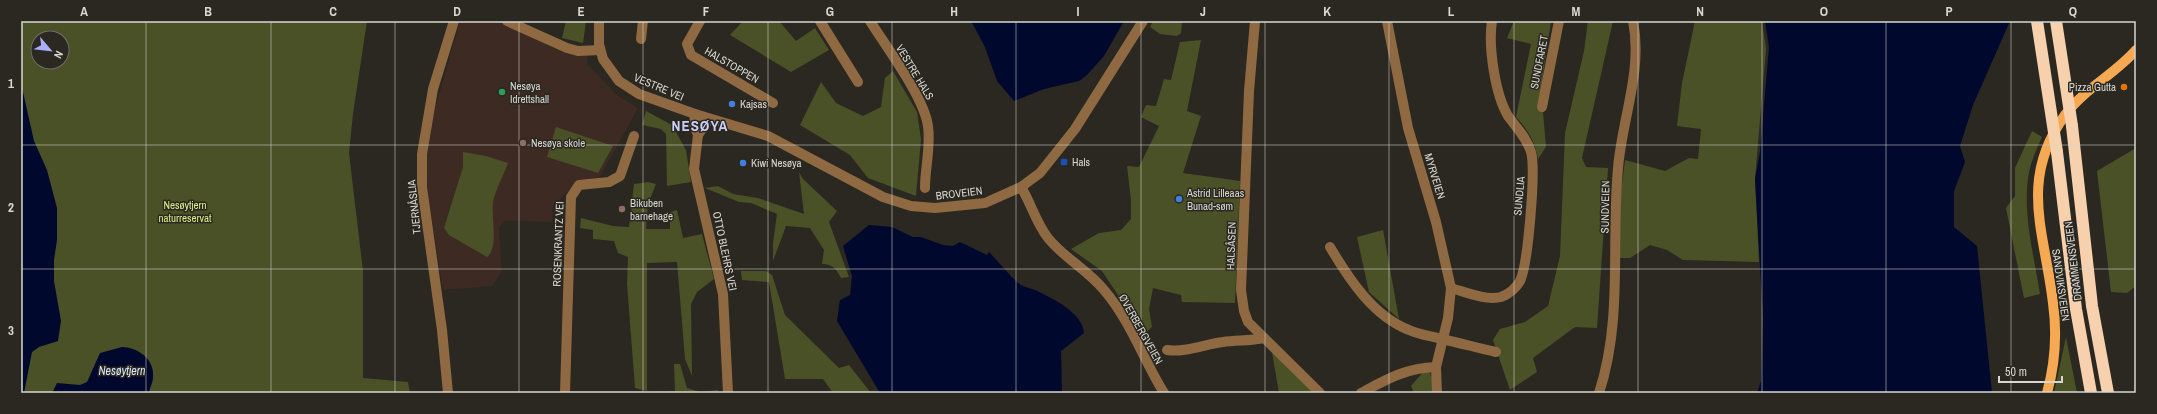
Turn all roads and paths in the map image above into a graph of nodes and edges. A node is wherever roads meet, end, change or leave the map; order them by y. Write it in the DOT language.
graph roads {
  1 [pos="454,21"];
  2 [pos="507,21"];
  3 [pos="599,21"];
  4 [pos="643,21"];
  5 [pos="700,21"];
  6 [pos="820,21"];
  7 [pos="870,21"];
  8 [pos="1143,21"];
  9 [pos="1256,21"];
  10 [pos="1387,21"];
  11 [pos="1492,21"];
  12 [pos="1559,21"];
  13 [pos="1633,21"];
  14 [pos="2037,21"];
  15 [pos="2056,21"];
  16 [pos="641,39"];
  17 [pos="600,50"];
  18 [pos="2136,50"];
  19 [pos="858,82"];
  20 [pos="773,103"];
  21 [pos="1542,107"];
  22 [pos="695,114"];
  23 [pos="709,119"];
  24 [pos="698,135"];
  25 [pos="634,136"];
  26 [pos="1021,187"];
  27 [pos="925,188"];
  28 [pos="1330,247"];
  29 [pos="1451,288"];
  30 [pos="1264,338"];
  31 [pos="1443,339"];
  32 [pos="1167,350"];
  33 [pos="1496,352"];
  34 [pos="1436,367"];
  35 [pos="448,393"];
  36 [pos="565,393"];
  37 [pos="728,393"];
  38 [pos="1164,393"];
  39 [pos="1320,393"];
  40 [pos="1361,393"];
  41 [pos="1437,393"];
  42 [pos="1599,393"];
  43 [pos="2047,393"];
  44 [pos="2091,393"];
  45 [pos="2108,393"];
  1 -- 35 [label="street, TJERNÅSLIA"];
  2 -- 17 [label="street"];
  3 -- 17 [label="street, VESTRE VEI"];
  4 -- 16 [label="street"];
  5 -- 20 [label="street, HALSTOPPEN"];
  6 -- 19 [label="street"];
  7 -- 27 [label="street, VESTRE HALS"];
  8 -- 26 [label="street, BROVEIEN"];
  9 -- 30 [label="street, HALSÅSEN"];
  10 -- 29 [label="street, MYRVEIEN"];
  11 -- 29 [label="street, SUNDLIA"];
  12 -- 21 [label="street, SUNDFARET"];
  13 -- 42 [label="street, SUNDVEIEN"];
  14 -- 44 [label="highway, DRAMMENSVEIEN, bridge"];
  15 -- 45 [label="highway, DRAMMENSVEIEN, bridge"];
  17 -- 22 [label="street, VESTRE VEI"];
  18 -- 43 [label="main road, SANDVIKSVEIEN"];
  22 -- 23 [label="street, VESTRE VEI"];
  22 -- 24 [label="street"];
  23 -- 24 [label="street, OTTO BLEHRS VEI"];
  23 -- 26 [label="street, BROVEIEN"];
  24 -- 37 [label="street, OTTO BLEHRS VEI"];
  25 -- 36 [label="street, ROSENKRANTZ VEI"];
  26 -- 38 [label="street, ØVERBERGVEIEN"];
  28 -- 31 [label="street"];
  29 -- 31 [label="street, MYRVEIEN"];
  30 -- 32 [label="street"];
  30 -- 39 [label="street, HALSÅSEN"];
  31 -- 33 [label="street"];
  31 -- 34 [label="street, MYRVEIEN"];
  34 -- 40 [label="street"];
  34 -- 41 [label="street, MYRVEIEN"];
}
